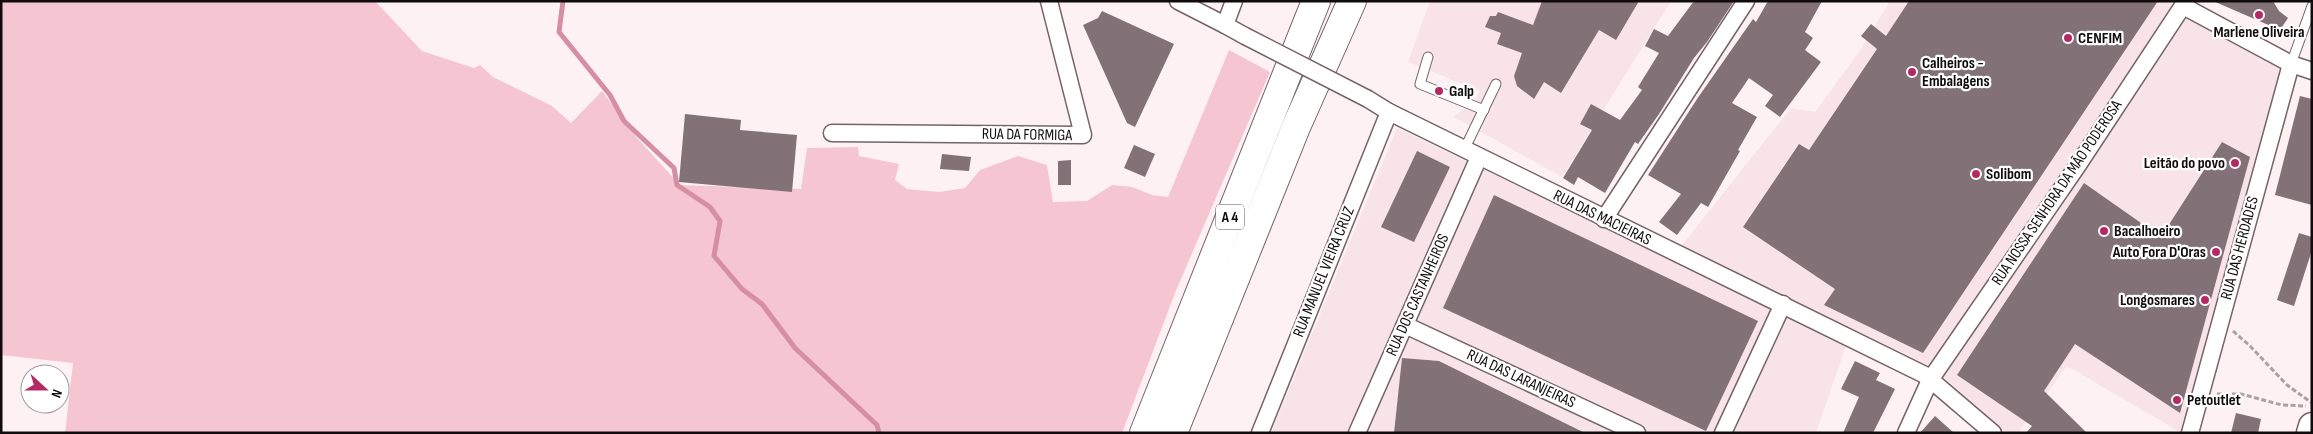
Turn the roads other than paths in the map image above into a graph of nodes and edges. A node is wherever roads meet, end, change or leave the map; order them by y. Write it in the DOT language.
graph roads {
  1 [pos="1049,1"];
  2 [pos="1178,1"];
  3 [pos="1234,1"];
  4 [pos="1316,1"];
  5 [pos="1352,1"];
  6 [pos="1746,1"];
  7 [pos="2185,4"];
  8 [pos="2312,6"];
  9 [pos="1226,25"];
  10 [pos="1428,57"];
  11 [pos="2291,64"];
  12 [pos="2312,71"];
  13 [pos="1496,84"];
  14 [pos="1484,110"];
  15 [pos="1389,112"];
  16 [pos="832,132"];
  17 [pos="1464,150"];
  18 [pos="1479,157"];
  19 [pos="1604,219"];
  20 [pos="1783,304"];
  21 [pos="1405,325"];
  22 [pos="1930,380"];
  23 [pos="2312,426"];
  24 [pos="1144,433"];
  25 [pos="1173,433"];
  26 [pos="1260,433"];
  27 [pos="1357,433"];
  28 [pos="1637,433"];
  29 [pos="1722,433"];
  30 [pos="1906,433"];
  31 [pos="1993,433"];
  32 [pos="2190,433"];
  33 [pos="2310,433"];
  1 -- 16 [label="street, RUA DA FORMIGA"];
  2 -- 9 [label="street"];
  3 -- 9 [label="street"];
  4 -- 24 [label="highway, A 4"];
  5 -- 25 [label="highway, A 4"];
  6 -- 19 [label="street"];
  7 -- 11 [label="street"];
  7 -- 22 [label="street, RUA NOSSA SENHORA DA MÃO PODEROSA"];
  8 -- 11 [label="lane"];
  9 -- 15 [label="street, RUA DAS MACIEIRAS, bridge"];
  10 -- 14 [label="lane"];
  11 -- 12 [label="street"];
  11 -- 32 [label="street, RUA DAS HERDADES"];
  13 -- 14 [label="lane"];
  14 -- 17 [label="lane"];
  15 -- 17 [label="street, RUA DAS MACIEIRAS"];
  15 -- 26 [label="street, RUA MANUEL VIEIRA CRUZ"];
  17 -- 18 [label="street, RUA DAS MACIEIRAS"];
  18 -- 19 [label="street, RUA DAS MACIEIRAS"];
  18 -- 21 [label="street, RUA DOS CASTANHEIROS"];
  19 -- 20 [label="street, RUA DAS MACIEIRAS"];
  20 -- 22 [label="street, RUA DAS MACIEIRAS"];
  20 -- 29 [label="street"];
  21 -- 27 [label="street, RUA DOS CASTANHEIROS"];
  21 -- 28 [label="street, RUA DAS LARANJEIRAS"];
  22 -- 30 [label="street, RUA NOSSA SENHORA DA MÃO PODEROSA"];
  22 -- 31 [label="street, RUA DAS MACIEIRAS"];
  23 -- 33 [label="main road"];
}
